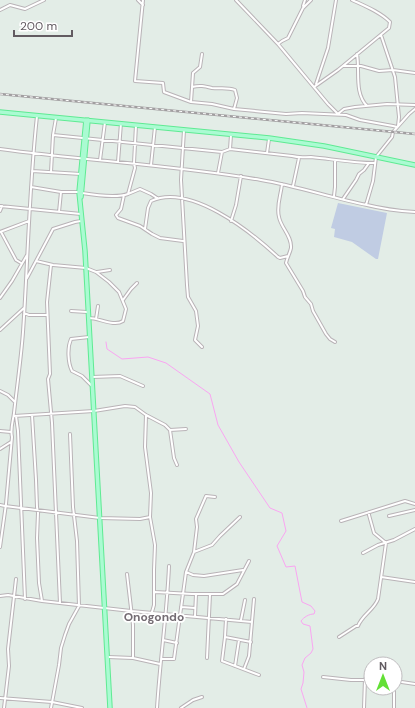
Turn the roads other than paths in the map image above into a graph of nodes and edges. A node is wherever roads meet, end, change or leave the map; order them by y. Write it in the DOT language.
graph roads {
  1 [pos="44,0"];
  2 [pos="138,0"];
  3 [pos="143,0"];
  4 [pos="236,0"];
  5 [pos="305,0"];
  6 [pos="311,0"];
  7 [pos="336,0"];
  8 [pos="352,0"];
  9 [pos="143,5"];
  10 [pos="303,8"];
  11 [pos="0,10"];
  12 [pos="381,35"];
  13 [pos="278,44"];
  14 [pos="202,54"];
  15 [pos="357,54"];
  16 [pos="343,66"];
  17 [pos="358,66"];
  18 [pos="393,70"];
  19 [pos="415,73"];
  20 [pos="192,87"];
  21 [pos="314,87"];
  22 [pos="191,102"];
  23 [pos="398,104"];
  24 [pos="415,105"];
  25 [pos="367,106"];
  26 [pos="234,109"];
  27 [pos="415,109"];
  28 [pos="0,112"];
  29 [pos="338,114"];
  30 [pos="37,115"];
  31 [pos="56,117"];
  32 [pos="87,120"];
  33 [pos="105,122"];
  34 [pos="121,123"];
  35 [pos="136,125"];
  36 [pos="155,127"];
  37 [pos="398,127"];
  38 [pos="184,130"];
  39 [pos="232,134"];
  40 [pos="53,136"];
  41 [pos="269,138"];
  42 [pos="85,139"];
  43 [pos="103,140"];
  44 [pos="120,142"];
  45 [pos="135,142"];
  46 [pos="153,145"];
  47 [pos="183,148"];
  48 [pos="0,149"];
  49 [pos="230,149"];
  50 [pos="222,152"];
  51 [pos="33,153"];
  52 [pos="267,154"];
  53 [pos="52,155"];
  54 [pos="376,157"];
  55 [pos="83,158"];
  56 [pos="299,158"];
  57 [pos="100,160"];
  58 [pos="335,160"];
  59 [pos="118,162"];
  60 [pos="134,163"];
  61 [pos="369,163"];
  62 [pos="375,163"];
  63 [pos="152,165"];
  64 [pos="415,165"];
  65 [pos="181,168"];
  66 [pos="32,171"];
  67 [pos="51,172"];
  68 [pos="218,173"];
  69 [pos="82,175"];
  70 [pos="241,176"];
  71 [pos="282,184"];
  72 [pos="31,187"];
  73 [pos="293,187"];
  74 [pos="61,192"];
  75 [pos="80,193"];
  76 [pos="128,194"];
  77 [pos="124,195"];
  78 [pos="334,196"];
  79 [pos="157,198"];
  80 [pos="181,198"];
  81 [pos="343,199"];
  82 [pos="366,205"];
  83 [pos="1,206"];
  84 [pos="29,209"];
  85 [pos="0,211"];
  86 [pos="59,212"];
  87 [pos="415,212"];
  88 [pos="80,214"];
  89 [pos="29,221"];
  90 [pos="81,221"];
  91 [pos="231,221"];
  92 [pos="145,229"];
  93 [pos="0,232"];
  94 [pos="183,241"];
  95 [pos="28,254"];
  96 [pos="288,256"];
  97 [pos="36,261"];
  98 [pos="21,263"];
  99 [pos="53,266"];
  100 [pos="86,268"];
  101 [pos="110,270"];
  102 [pos="96,272"];
  103 [pos="27,279"];
  104 [pos="137,283"];
  105 [pos="0,298"];
  106 [pos="123,300"];
  107 [pos="98,306"];
  108 [pos="24,308"];
  109 [pos="71,310"];
  110 [pos="88,312"];
  111 [pos="24,313"];
  112 [pos="47,314"];
  113 [pos="88,318"];
  114 [pos="96,319"];
  115 [pos="0,330"];
  116 [pos="89,337"];
  117 [pos="335,342"];
  118 [pos="202,347"];
  119 [pos="92,377"];
  120 [pos="92,386"];
  121 [pos="143,386"];
  122 [pos="0,391"];
  123 [pos="15,402"];
  124 [pos="94,411"];
  125 [pos="51,413"];
  126 [pos="32,415"];
  127 [pos="146,415"];
  128 [pos="15,416"];
  129 [pos="186,429"];
  130 [pos="170,430"];
  131 [pos="0,431"];
  132 [pos="11,432"];
  133 [pos="70,434"];
  134 [pos="11,442"];
  135 [pos="0,449"];
  136 [pos="177,465"];
  137 [pos="215,497"];
  138 [pos="415,504"];
  139 [pos="0,505"];
  140 [pos="4,506"];
  141 [pos="21,508"];
  142 [pos="37,510"];
  143 [pos="415,510"];
  144 [pos="56,512"];
  145 [pos="369,512"];
  146 [pos="74,515"];
  147 [pos="389,516"];
  148 [pos="150,517"];
  149 [pos="240,517"];
  150 [pos="100,518"];
  151 [pos="341,521"];
  152 [pos="415,529"];
  153 [pos="1,533"];
  154 [pos="386,543"];
  155 [pos="0,547"];
  156 [pos="194,552"];
  157 [pos="363,553"];
  158 [pos="249,561"];
  159 [pos="169,566"];
  160 [pos="244,570"];
  161 [pos="186,572"];
  162 [pos="127,574"];
  163 [pos="381,577"];
  164 [pos="16,579"];
  165 [pos="415,582"];
  166 [pos="155,592"];
  167 [pos="167,593"];
  168 [pos="183,594"];
  169 [pos="196,594"];
  170 [pos="210,594"];
  171 [pos="0,596"];
  172 [pos="14,597"];
  173 [pos="25,599"];
  174 [pos="254,599"];
  175 [pos="245,600"];
  176 [pos="42,602"];
  177 [pos="60,603"];
  178 [pos="79,606"];
  179 [pos="105,607"];
  180 [pos="181,607"];
  181 [pos="195,608"];
  182 [pos="131,611"];
  183 [pos="152,612"];
  184 [pos="166,614"];
  185 [pos="180,615"];
  186 [pos="195,616"];
  187 [pos="210,618"];
  188 [pos="226,619"];
  189 [pos="241,620"];
  190 [pos="252,622"];
  191 [pos="225,637"];
  192 [pos="339,637"];
  193 [pos="163,640"];
  194 [pos="239,640"];
  195 [pos="250,642"];
  196 [pos="177,643"];
  197 [pos="108,656"];
  198 [pos="133,658"];
  199 [pos="207,658"];
  200 [pos="161,659"];
  201 [pos="160,664"];
  202 [pos="234,666"];
  203 [pos="244,669"];
  204 [pos="259,675"];
  205 [pos="323,677"];
  206 [pos="363,679"];
  207 [pos="403,682"];
  208 [pos="415,684"];
  209 [pos="364,696"];
  210 [pos="394,696"];
  211 [pos="202,697"];
  212 [pos="0,698"];
  213 [pos="5,698"];
  214 [pos="52,702"];
  215 [pos="4,708"];
  216 [pos="51,708"];
  217 [pos="82,708"];
  218 [pos="110,708"];
  219 [pos="157,708"];
  220 [pos="181,708"];
  221 [pos="364,708"];
  222 [pos="394,708"];
  1 -- 11 [label="street"];
  2 -- 9 [label="street"];
  3 -- 9 [label="street"];
  4 -- 13 [label="street"];
  5 -- 10 [label="street"];
  6 -- 10 [label="street"];
  7 -- 21 [label="street"];
  8 -- 12 [label="street"];
  9 -- 22 [label="street"];
  10 -- 13 [label="street"];
  12 -- 15 [label="street"];
  12 -- 18 [label="street"];
  13 -- 21 [label="street"];
  14 -- 20 [label="street"];
  15 -- 16 [label="street"];
  15 -- 17 [label="street"];
  16 -- 17 [label="street"];
  16 -- 21 [label="street"];
  17 -- 18 [label="street"];
  17 -- 25 [label="street"];
  18 -- 19 [label="street"];
  18 -- 23 [label="street"];
  20 -- 22 [label="street"];
  20 -- 26 [label="street"];
  21 -- 29 [label="street"];
  22 -- 26 [label="street"];
  23 -- 24 [label="street"];
  23 -- 25 [label="street"];
  23 -- 37 [label="street"];
  25 -- 29 [label="street"];
  26 -- 29 [label="street"];
  27 -- 37 [label="street"];
  28 -- 30 [label="main road"];
  29 -- 37 [label="street"];
  30 -- 31 [label="main road"];
  30 -- 51 [label="street"];
  31 -- 32 [label="main road"];
  31 -- 40 [label="street"];
  32 -- 33 [label="main road"];
  32 -- 42 [label="main road"];
  33 -- 34 [label="main road"];
  33 -- 43 [label="street"];
  34 -- 35 [label="main road"];
  34 -- 44 [label="street"];
  35 -- 36 [label="main road"];
  35 -- 45 [label="street"];
  36 -- 38 [label="main road"];
  36 -- 46 [label="street"];
  37 -- 54 [label="street"];
  38 -- 39 [label="main road"];
  38 -- 47 [label="street"];
  39 -- 41 [label="main road"];
  39 -- 49 [label="street"];
  40 -- 42 [label="street"];
  40 -- 53 [label="street"];
  41 -- 52 [label="street"];
  41 -- 54 [label="main road"];
  42 -- 43 [label="street"];
  42 -- 55 [label="main road"];
  43 -- 44 [label="street"];
  43 -- 57 [label="street"];
  44 -- 45 [label="street"];
  44 -- 59 [label="street"];
  45 -- 46 [label="street"];
  45 -- 60 [label="street"];
  46 -- 47 [label="street"];
  46 -- 63 [label="street"];
  47 -- 50 [label="street"];
  47 -- 65 [label="street"];
  48 -- 51 [label="street"];
  49 -- 50 [label="street"];
  49 -- 52 [label="street"];
  50 -- 68 [label="street"];
  51 -- 53 [label="street"];
  51 -- 66 [label="street"];
  52 -- 56 [label="street"];
  53 -- 55 [label="street"];
  53 -- 67 [label="street"];
  54 -- 62 [label="street"];
  54 -- 64 [label="main road"];
  55 -- 57 [label="street"];
  55 -- 69 [label="main road"];
  56 -- 58 [label="street"];
  56 -- 73 [label="street"];
  57 -- 59 [label="street"];
  58 -- 61 [label="street"];
  58 -- 78 [label="street"];
  59 -- 60 [label="street"];
  60 -- 63 [label="street"];
  60 -- 76 [label="street"];
  61 -- 62 [label="street"];
  61 -- 81 [label="street"];
  62 -- 82 [label="street"];
  63 -- 65 [label="street"];
  65 -- 68 [label="street"];
  65 -- 80 [label="street"];
  66 -- 67 [label="street"];
  66 -- 72 [label="street"];
  67 -- 69 [label="street"];
  68 -- 70 [label="street"];
  69 -- 75 [label="main road"];
  70 -- 71 [label="street"];
  70 -- 91 [label="street"];
  71 -- 73 [label="street"];
  71 -- 96 [label="street"];
  72 -- 74 [label="street"];
  72 -- 84 [label="street"];
  73 -- 78 [label="street"];
  74 -- 75 [label="street"];
  74 -- 86 [label="street"];
  75 -- 77 [label="street"];
  75 -- 88 [label="main road"];
  76 -- 77 [label="street"];
  76 -- 79 [label="street"];
  77 -- 92 [label="street"];
  78 -- 81 [label="street"];
  79 -- 80 [label="street"];
  79 -- 92 [label="street"];
  80 -- 91 [label="street"];
  80 -- 94 [label="street"];
  81 -- 82 [label="street"];
  82 -- 87 [label="street"];
  83 -- 84 [label="street"];
  83 -- 85 [label="street"];
  84 -- 86 [label="street"];
  84 -- 89 [label="street"];
  86 -- 88 [label="street"];
  88 -- 90 [label="main road"];
  89 -- 93 [label="street"];
  89 -- 95 [label="street"];
  90 -- 97 [label="street"];
  90 -- 100 [label="main road"];
  91 -- 96 [label="street"];
  92 -- 94 [label="street"];
  93 -- 98 [label="street"];
  94 -- 118 [label="street"];
  95 -- 98 [label="street"];
  95 -- 103 [label="street"];
  96 -- 117 [label="street"];
  97 -- 99 [label="street"];
  97 -- 103 [label="street"];
  98 -- 105 [label="street"];
  99 -- 100 [label="street"];
  99 -- 112 [label="street"];
  100 -- 102 [label="street"];
  100 -- 110 [label="main road"];
  101 -- 102 [label="street"];
  102 -- 106 [label="street"];
  103 -- 108 [label="street"];
  104 -- 106 [label="street"];
  106 -- 114 [label="street"];
  107 -- 114 [label="street"];
  108 -- 111 [label="street"];
  108 -- 115 [label="street"];
  109 -- 110 [label="street"];
  110 -- 113 [label="main road"];
  111 -- 112 [label="street"];
  111 -- 123 [label="street"];
  112 -- 125 [label="street"];
  113 -- 114 [label="street"];
  113 -- 116 [label="main road"];
  116 -- 119 [label="main road"];
  116 -- 120 [label="street"];
  119 -- 120 [label="main road"];
  119 -- 121 [label="street"];
  120 -- 124 [label="main road"];
  122 -- 123 [label="street"];
  123 -- 128 [label="street"];
  124 -- 125 [label="street"];
  124 -- 127 [label="street"];
  124 -- 150 [label="main road"];
  125 -- 126 [label="street"];
  125 -- 144 [label="street"];
  126 -- 128 [label="street"];
  126 -- 142 [label="street"];
  127 -- 130 [label="street"];
  127 -- 148 [label="street"];
  128 -- 132 [label="street"];
  128 -- 141 [label="street"];
  129 -- 130 [label="street"];
  130 -- 136 [label="street"];
  131 -- 132 [label="street"];
  132 -- 134 [label="street"];
  133 -- 146 [label="street"];
  134 -- 135 [label="street"];
  134 -- 140 [label="street"];
  137 -- 156 [label="street"];
  138 -- 145 [label="street"];
  139 -- 140 [label="street"];
  140 -- 141 [label="street"];
  140 -- 153 [label="street"];
  141 -- 142 [label="street"];
  141 -- 173 [label="street"];
  142 -- 144 [label="street"];
  142 -- 176 [label="street"];
  143 -- 147 [label="street"];
  144 -- 146 [label="street"];
  144 -- 177 [label="street"];
  145 -- 151 [label="street"];
  145 -- 154 [label="street"];
  146 -- 150 [label="street"];
  146 -- 178 [label="street"];
  148 -- 150 [label="street"];
  148 -- 166 [label="street"];
  149 -- 156 [label="street"];
  150 -- 179 [label="main road"];
  152 -- 154 [label="street"];
  153 -- 155 [label="street"];
  154 -- 157 [label="street"];
  154 -- 163 [label="street"];
  156 -- 161 [label="street"];
  158 -- 160 [label="street"];
  159 -- 167 [label="street"];
  160 -- 161 [label="street"];
  160 -- 170 [label="street"];
  161 -- 168 [label="street"];
  162 -- 182 [label="street"];
  163 -- 165 [label="street"];
  163 -- 192 [label="street"];
  164 -- 172 [label="street"];
  166 -- 167 [label="street"];
  166 -- 183 [label="street"];
  167 -- 168 [label="street"];
  167 -- 184 [label="street"];
  168 -- 169 [label="street"];
  168 -- 180 [label="street"];
  169 -- 170 [label="street"];
  169 -- 181 [label="street"];
  170 -- 187 [label="street"];
  171 -- 172 [label="street"];
  172 -- 173 [label="street"];
  172 -- 213 [label="street"];
  173 -- 176 [label="street"];
  174 -- 190 [label="street"];
  175 -- 189 [label="street"];
  176 -- 177 [label="street"];
  177 -- 178 [label="street"];
  178 -- 179 [label="street"];
  178 -- 214 [label="street"];
  179 -- 182 [label="street"];
  179 -- 197 [label="main road"];
  180 -- 181 [label="street"];
  180 -- 185 [label="street"];
  181 -- 186 [label="street"];
  182 -- 183 [label="street"];
  182 -- 198 [label="street"];
  183 -- 184 [label="street"];
  184 -- 185 [label="street"];
  184 -- 193 [label="street"];
  185 -- 186 [label="street"];
  185 -- 196 [label="street"];
  186 -- 187 [label="street"];
  187 -- 188 [label="street"];
  187 -- 199 [label="street"];
  188 -- 189 [label="street"];
  188 -- 191 [label="street"];
  189 -- 190 [label="street"];
  190 -- 195 [label="street"];
  191 -- 194 [label="street"];
  191 -- 202 [label="street"];
  193 -- 196 [label="street"];
  193 -- 200 [label="street"];
  194 -- 195 [label="street"];
  194 -- 202 [label="street"];
  195 -- 203 [label="street"];
  196 -- 200 [label="street"];
  197 -- 198 [label="street"];
  197 -- 218 [label="main road"];
  198 -- 201 [label="street"];
  200 -- 201 [label="street"];
  201 -- 219 [label="street"];
  202 -- 203 [label="street"];
  203 -- 204 [label="street"];
  205 -- 206 [label="street"];
  207 -- 208 [label="street"];
  209 -- 221 [label="street"];
  210 -- 222 [label="street"];
  211 -- 220 [label="street"];
  212 -- 213 [label="street"];
  213 -- 214 [label="street"];
  213 -- 215 [label="street"];
  214 -- 216 [label="street"];
  214 -- 217 [label="street"];
}
